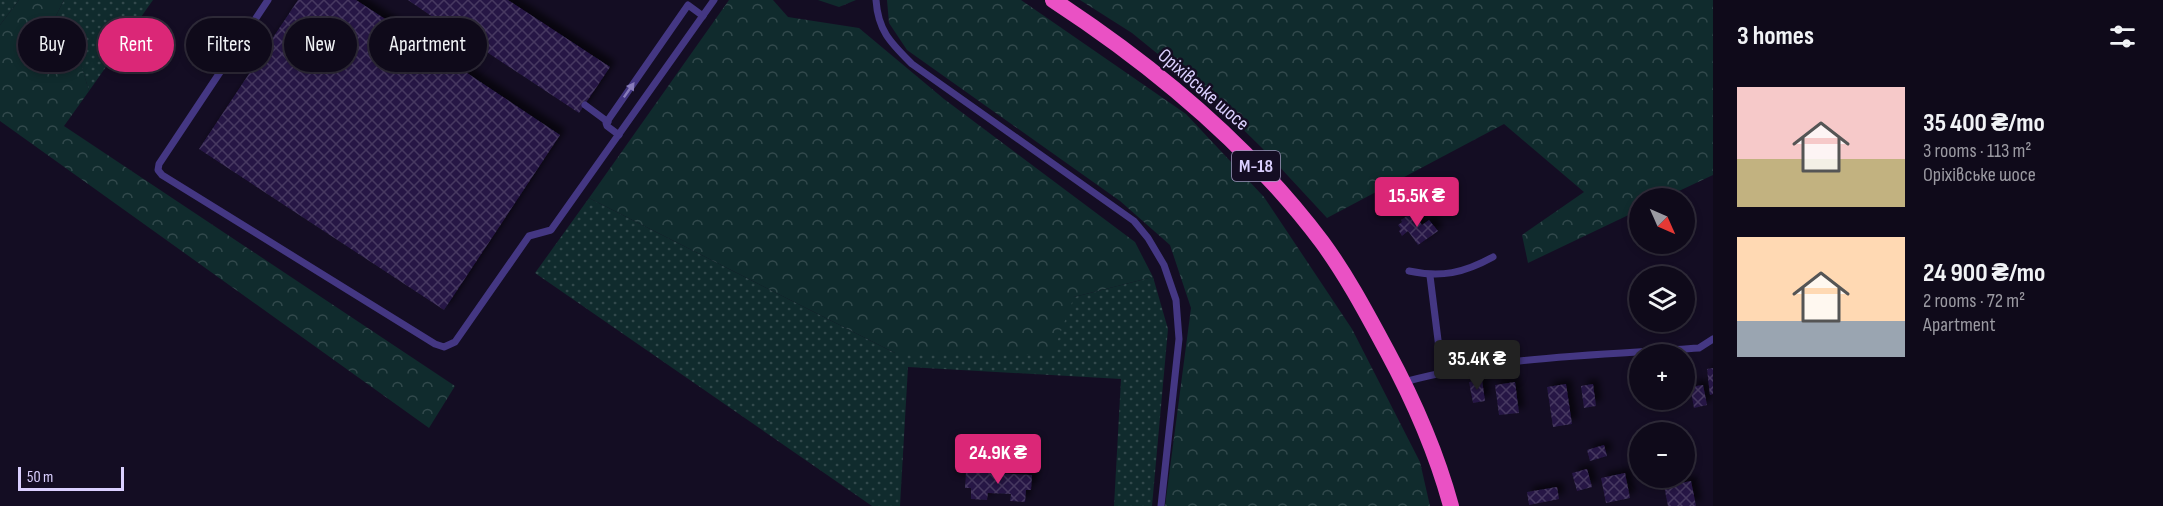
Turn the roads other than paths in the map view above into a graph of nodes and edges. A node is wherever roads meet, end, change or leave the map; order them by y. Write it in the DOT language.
graph roads {
  1 [pos="268,0"];
  2 [pos="714,0"];
  3 [pos="876,0"];
  4 [pos="1053,0"];
  5 [pos="703,16"];
  6 [pos="585,105"];
  7 [pos="608,122"];
  8 [pos="619,135"];
  9 [pos="1493,257"];
  10 [pos="1409,271"];
  11 [pos="1430,276"];
  12 [pos="1713,339"];
  13 [pos="1442,372"];
  14 [pos="1404,382"];
  15 [pos="1161,506"];
  16 [pos="1451,506"];
  1 -- 8 [label="lane"];
  2 -- 5 [label="lane"];
  3 -- 15 [label="lane"];
  4 -- 14 [label="highway, Оріхівське шосе / М-18"];
  7 -- 5 [label="lane, one-way"];
  5 -- 8 [label="lane"];
  6 -- 7 [label="lane"];
  7 -- 8 [label="lane"];
  9 -- 11 [label="lane"];
  10 -- 11 [label="lane"];
  11 -- 13 [label="lane"];
  12 -- 13 [label="lane"];
  13 -- 14 [label="lane"];
  14 -- 16 [label="highway, М-18"];
}
